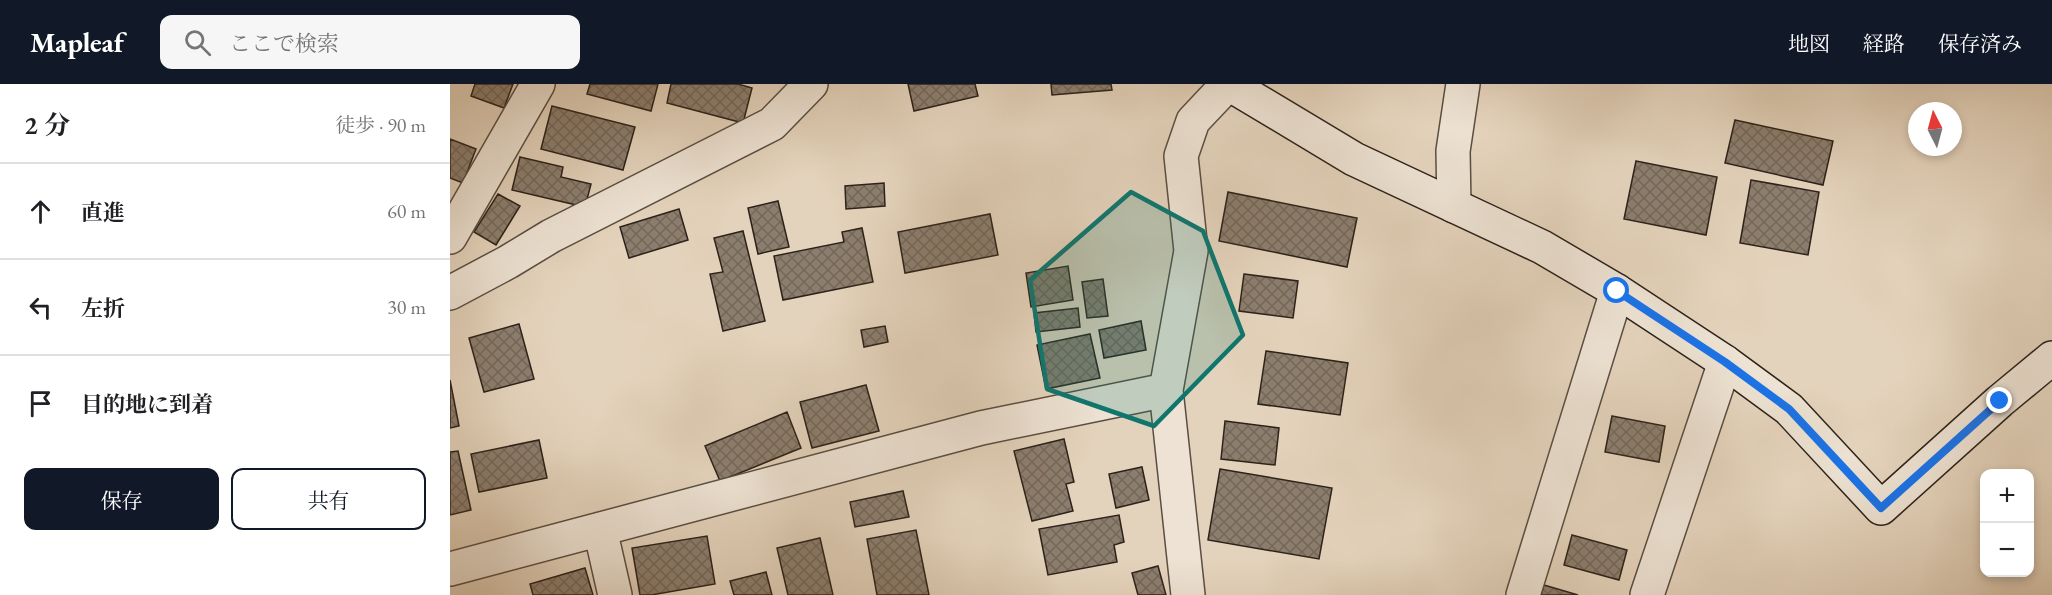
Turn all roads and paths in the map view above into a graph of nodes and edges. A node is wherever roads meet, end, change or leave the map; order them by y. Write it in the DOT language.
graph roads {
  1 [pos="538,84"];
  2 [pos="811,84"];
  3 [pos="1228,84"];
  4 [pos="1463,84"];
  5 [pos="1454,206"];
  6 [pos="450,237"];
  7 [pos="1617,291"];
  8 [pos="450,293"];
  9 [pos="2052,357"];
  10 [pos="1725,362"];
  11 [pos="1166,390"];
  12 [pos="600,529"];
  13 [pos="450,569"];
  14 [pos="615,595"];
  15 [pos="1188,595"];
  16 [pos="1523,595"];
  17 [pos="1647,595"];
  1 -- 6 [label="street"];
  2 -- 8 [label="street"];
  3 -- 5 [label="street"];
  3 -- 11 [label="street"];
  4 -- 5 [label="street"];
  5 -- 7 [label="street"];
  7 -- 10 [label="street"];
  7 -- 16 [label="street"];
  9 -- 10 [label="street"];
  10 -- 17 [label="street"];
  11 -- 12 [label="street"];
  11 -- 15 [label="street"];
  12 -- 13 [label="street"];
  12 -- 14 [label="street"];
}
